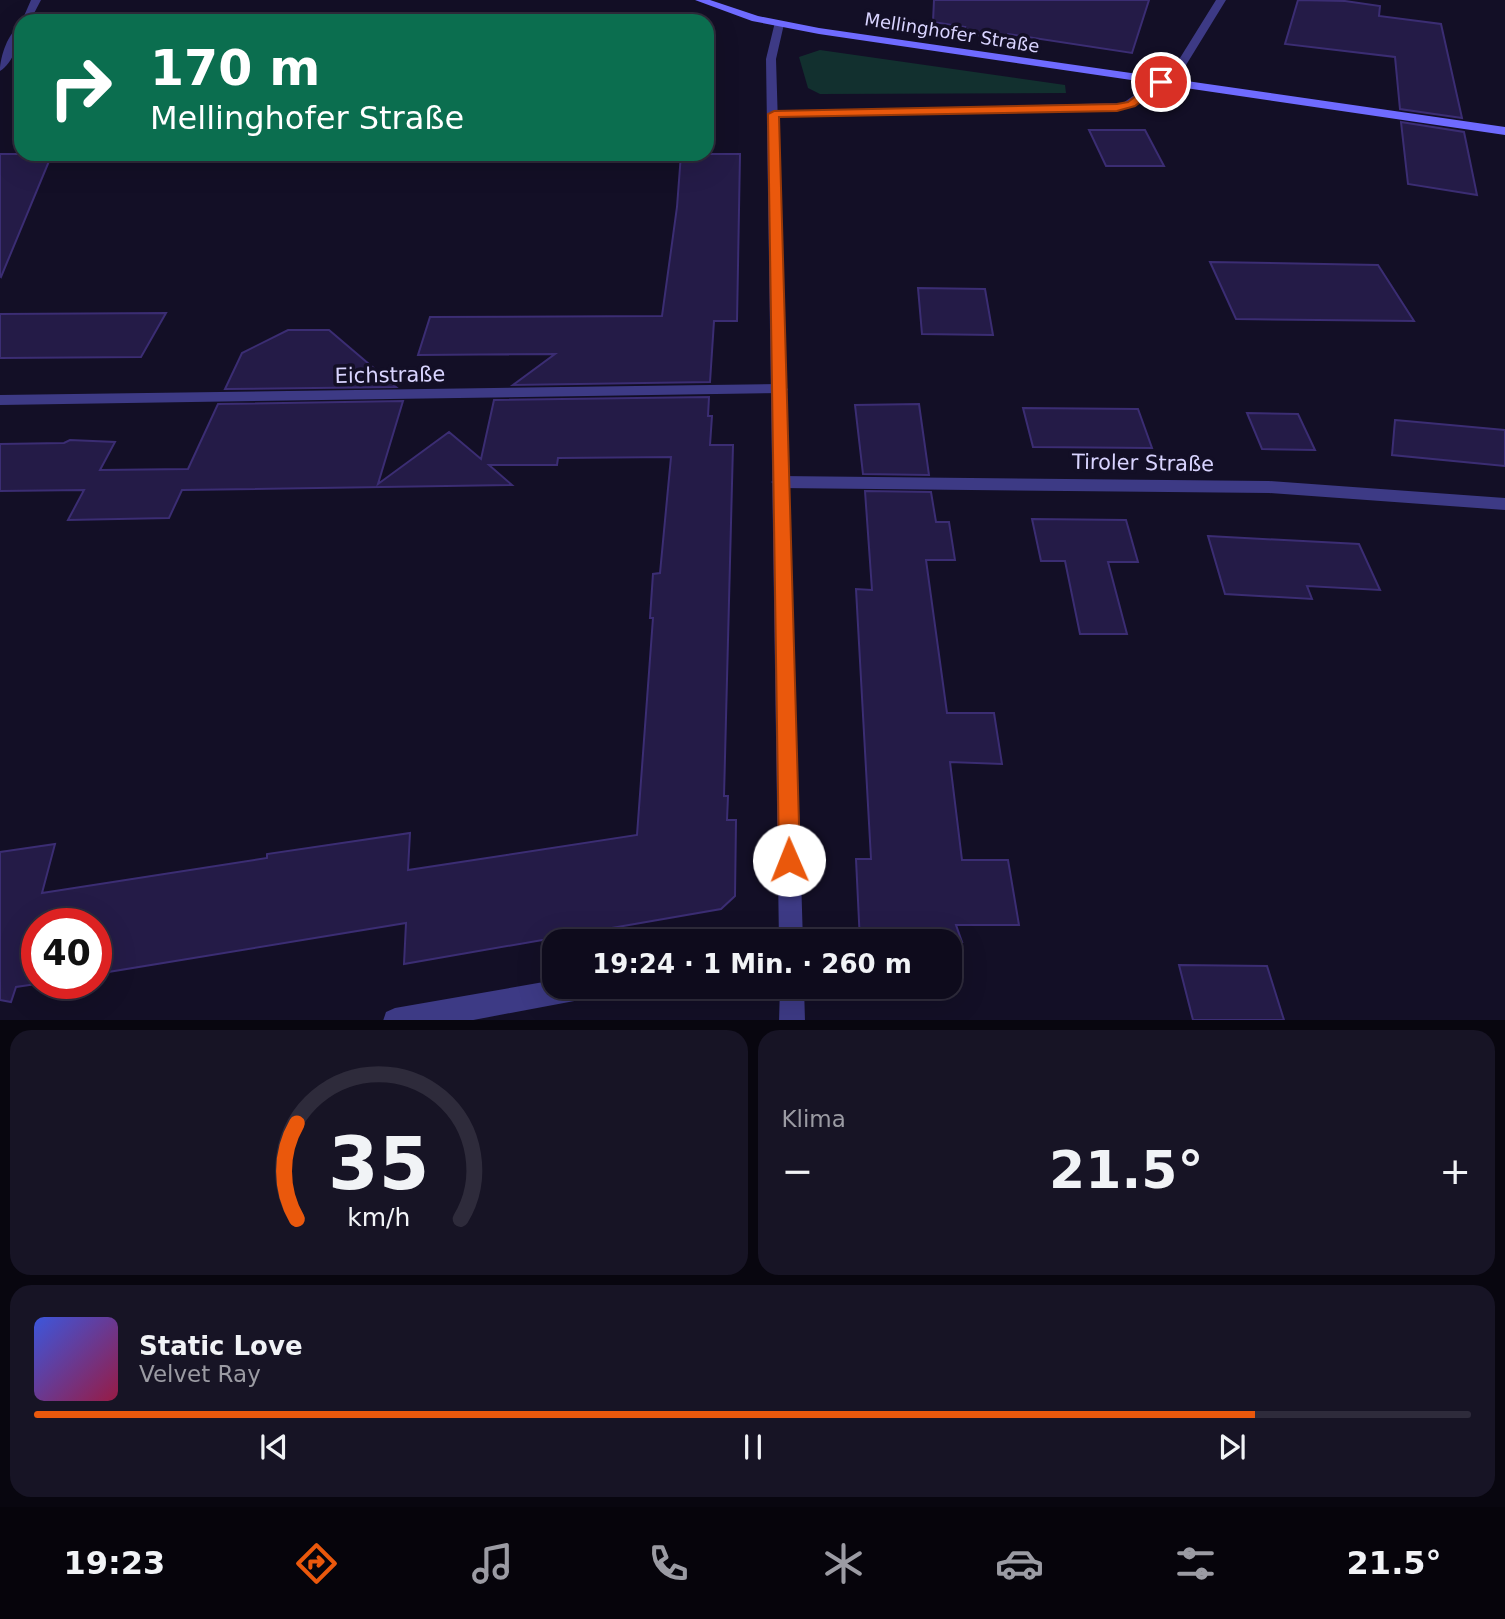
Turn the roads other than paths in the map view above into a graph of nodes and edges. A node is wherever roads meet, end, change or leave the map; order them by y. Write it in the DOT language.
graph roads {
  1 [pos="700,0"];
  2 [pos="1221,0"];
  3 [pos="779,24"];
  4 [pos="14,41"];
  5 [pos="0,68"];
  6 [pos="1161,82"];
  7 [pos="774,114"];
  8 [pos="1505,131"];
  9 [pos="780,389"];
  10 [pos="0,400"];
  11 [pos="780,482"];
  12 [pos="1505,503"];
  13 [pos="791,929"];
  14 [pos="542,994"];
  15 [pos="792,999"];
  16 [pos="395,1020"];
  17 [pos="792,1020"];
  1 -- 3 [label="main road, Mellinghofer Straße"];
  2 -- 6 [label="street"];
  3 -- 6 [label="main road, Mellinghofer Straße"];
  3 -- 7 [label="street"];
  4 -- 5 [label="street"];
  6 -- 7 [label="street"];
  6 -- 8 [label="main road, Mellinghofer Straße"];
  7 -- 9 [label="street"];
  9 -- 10 [label="street, Eichstraße"];
  9 -- 11 [label="street"];
  11 -- 12 [label="street, Tiroler Straße"];
  11 -- 13 [label="street"];
  14 -- 16 [label="street"];
  15 -- 17 [label="street"];
}
